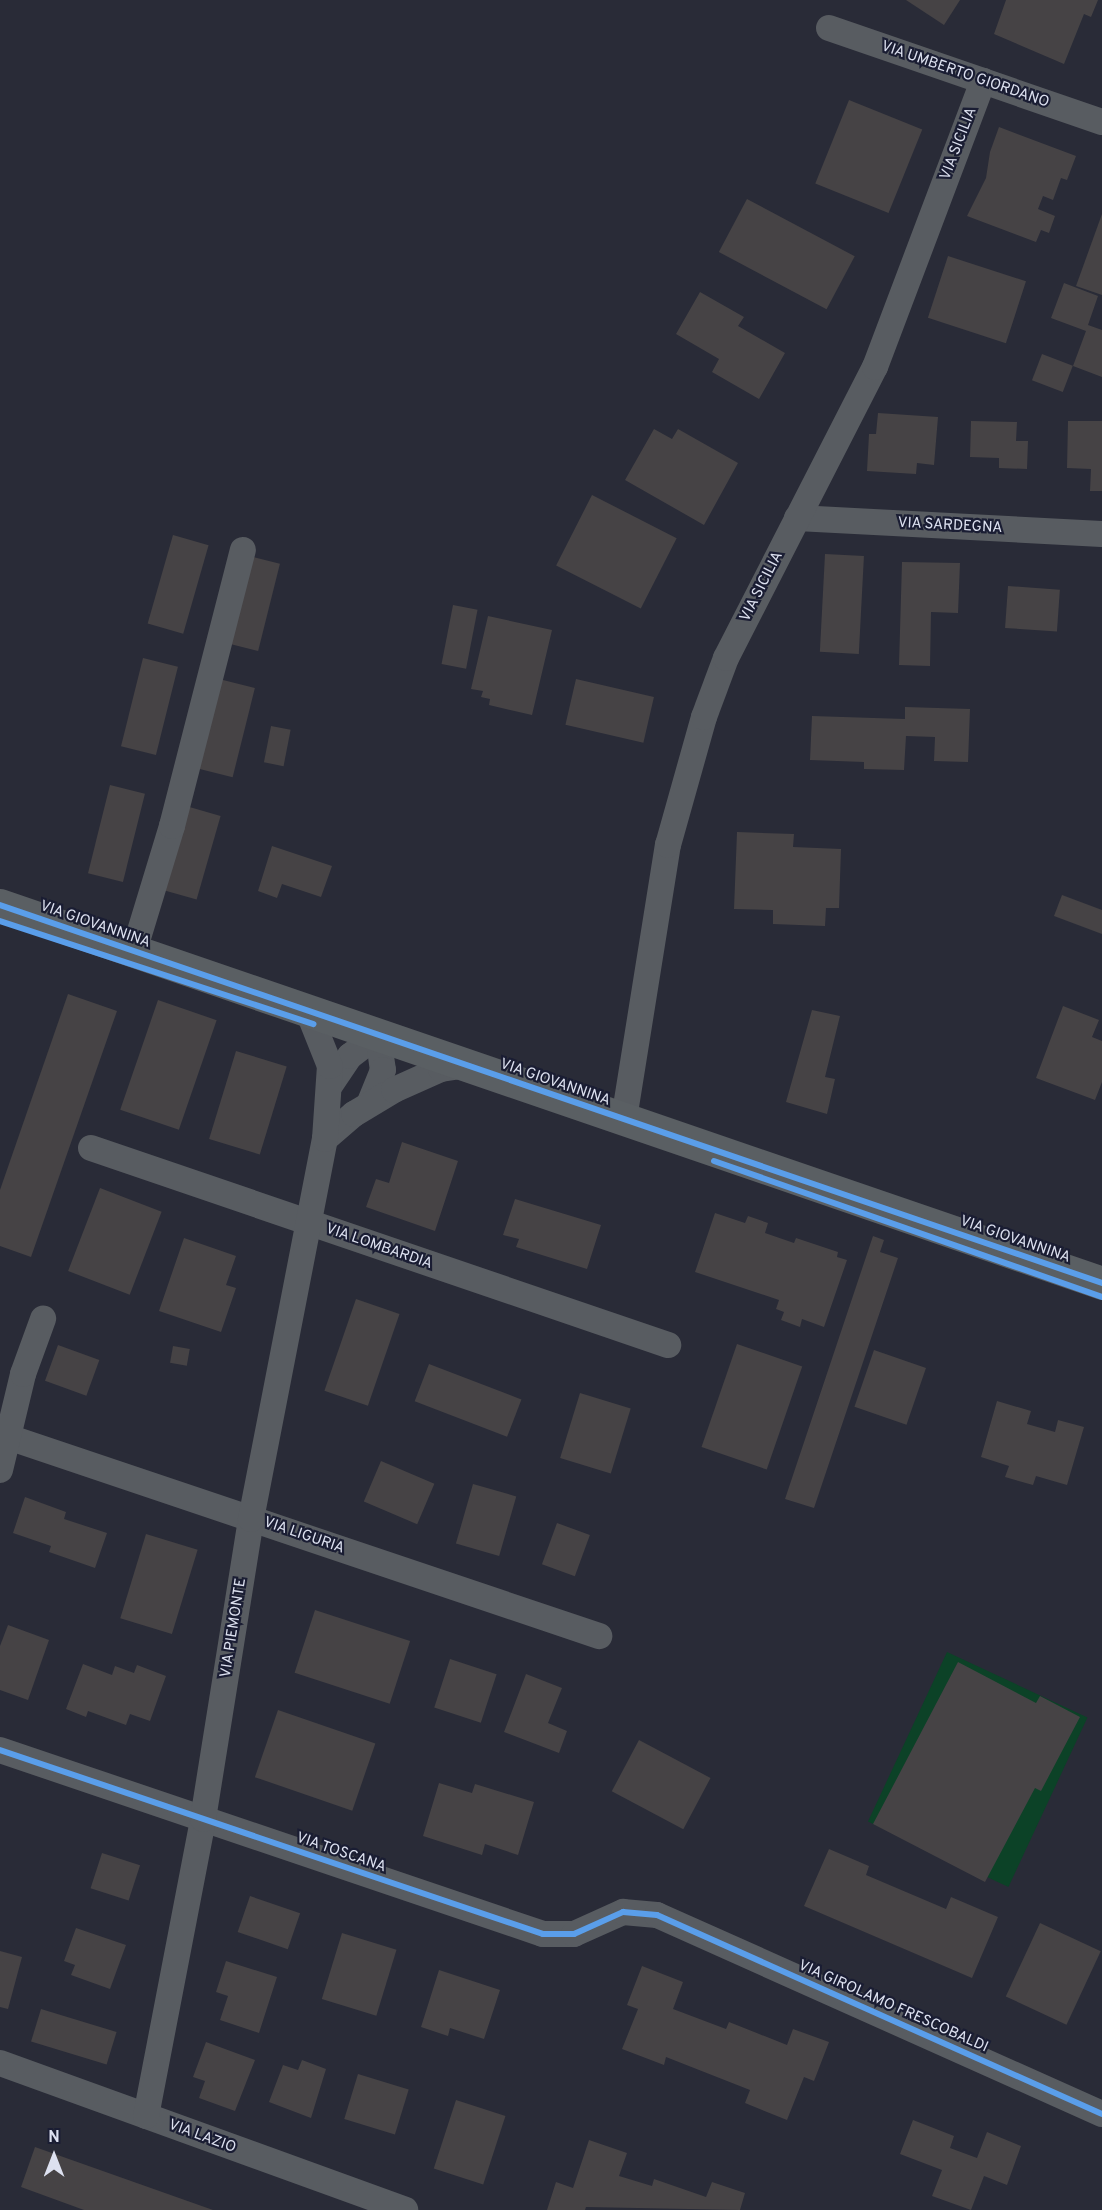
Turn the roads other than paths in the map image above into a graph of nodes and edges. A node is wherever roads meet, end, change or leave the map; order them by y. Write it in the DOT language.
graph roads {
  1 [pos="829,28"];
  2 [pos="983,81"];
  3 [pos="1102,122"];
  4 [pos="797,518"];
  5 [pos="1102,534"];
  6 [pos="243,550"];
  7 [pos="0,906"];
  8 [pos="134,951"];
  9 [pos="308,1011"];
  10 [pos="378,1035"];
  11 [pos="466,1065"];
  12 [pos="331,1084"];
  13 [pos="370,1102"];
  14 [pos="624,1119"];
  15 [pos="325,1139"];
  16 [pos="91,1148"];
  17 [pos="309,1223"];
  18 [pos="1102,1283"];
  19 [pos="43,1319"];
  20 [pos="668,1345"];
  21 [pos="8,1437"];
  22 [pos="0,1470"];
  23 [pos="251,1519"];
  24 [pos="599,1636"];
  25 [pos="0,1750"];
  26 [pos="203,1819"];
  27 [pos="675,1922"];
  28 [pos="0,2063"];
  29 [pos="1102,2114"];
  30 [pos="146,2116"];
  31 [pos="405,2210"];
  1 -- 2 [label="street, VIA UMBERTO GIORDANO"];
  2 -- 3 [label="street, VIA UMBERTO GIORDANO"];
  2 -- 4 [label="street, VIA SICILIA"];
  4 -- 5 [label="street, VIA SARDEGNA"];
  4 -- 14 [label="street, VIA SICILIA"];
  6 -- 8 [label="street"];
  7 -- 8 [label="street, VIA GIOVANNINA"];
  8 -- 9 [label="street, VIA GIOVANNINA"];
  9 -- 10 [label="street, VIA GIOVANNINA"];
  9 -- 12 [label="street, VIA PIEMONTE"];
  10 -- 11 [label="street, VIA GIOVANNINA"];
  10 -- 12 [label="street, VIA PIEMONTE"];
  10 -- 13 [label="street"];
  11 -- 13 [label="street"];
  11 -- 14 [label="street, VIA GIOVANNINA"];
  12 -- 15 [label="street, VIA PIEMONTE"];
  13 -- 15 [label="street"];
  14 -- 18 [label="street, VIA GIOVANNINA"];
  15 -- 17 [label="street, VIA PIEMONTE"];
  16 -- 17 [label="street, VIA LOMBARDIA"];
  17 -- 20 [label="street, VIA LOMBARDIA"];
  17 -- 23 [label="street, VIA PIEMONTE"];
  19 -- 21 [label="street"];
  21 -- 22 [label="street"];
  21 -- 23 [label="street, VIA LIGURIA"];
  23 -- 24 [label="street, VIA LIGURIA"];
  23 -- 26 [label="street, VIA PIEMONTE"];
  25 -- 26 [label="street, VIA TOSCANA"];
  26 -- 27 [label="street, VIA TOSCANA"];
  26 -- 30 [label="street, VIA PIEMONTE"];
  27 -- 29 [label="street, VIA GIROLAMO FRESCOBALDI"];
  28 -- 30 [label="street, VIA LAZIO"];
  30 -- 31 [label="street, VIA LAZIO"];
}
